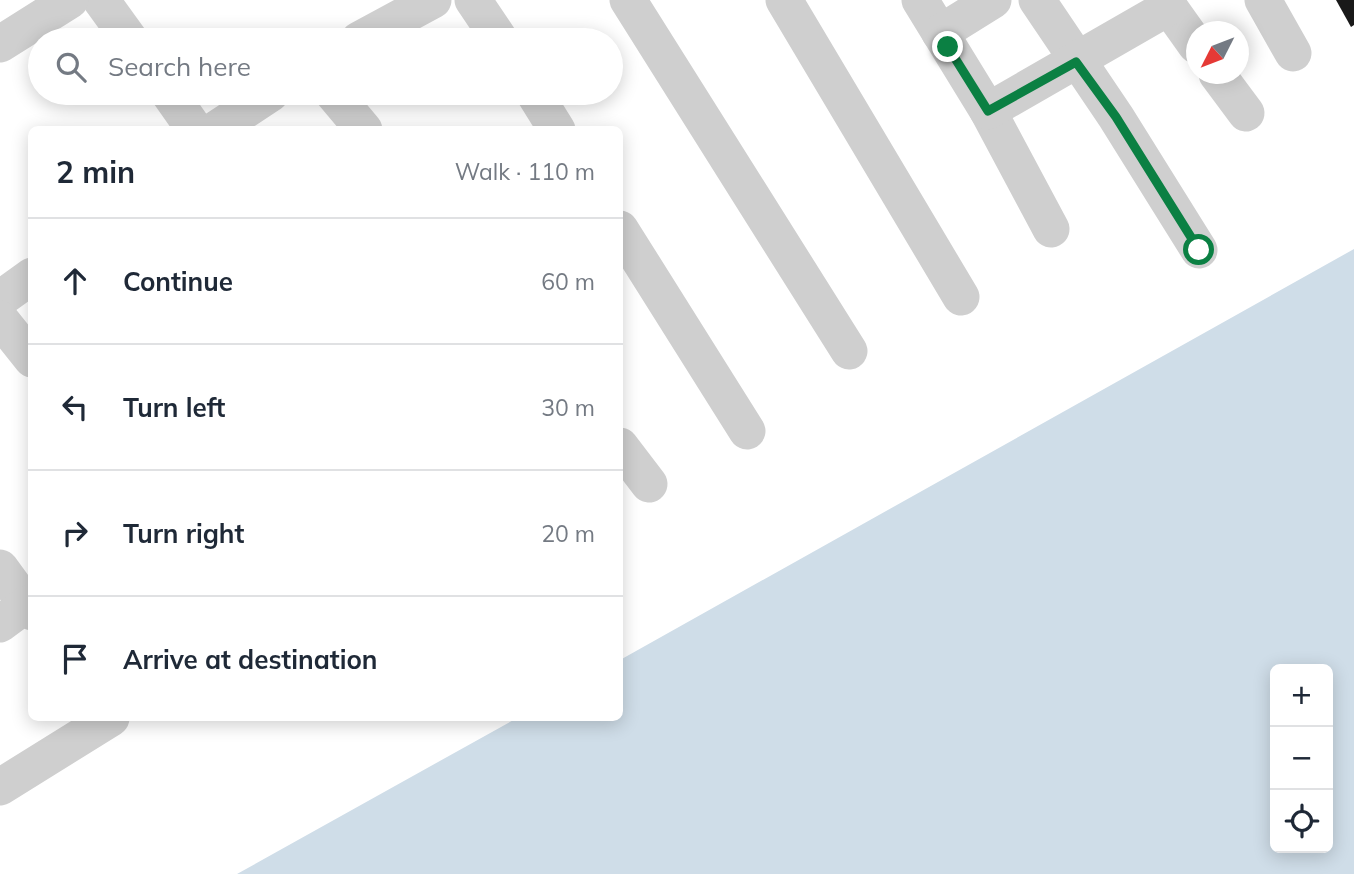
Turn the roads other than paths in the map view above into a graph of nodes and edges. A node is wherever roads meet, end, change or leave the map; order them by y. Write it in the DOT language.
graph roads {
  1 [pos="70,0"];
  2 [pos="101,0"];
  3 [pos="433,0"];
  4 [pos="473,0"];
  5 [pos="628,0"];
  6 [pos="784,0"];
  7 [pos="920,0"];
  8 [pos="993,0"];
  9 [pos="1037,0"];
  10 [pos="1263,0"];
  11 [pos="1166,3"];
  12 [pos="121,28"];
  13 [pos="381,28"];
  14 [pos="492,28"];
  15 [pos="1186,31"];
  16 [pos="940,33"];
  17 [pos="0,44"];
  18 [pos="1293,53"];
  19 [pos="1076,62"];
  20 [pos="1224,84"];
  21 [pos="177,105"];
  22 [pos="258,105"];
  23 [pos="342,105"];
  24 [pos="541,105"];
  25 [pos="988,111"];
  26 [pos="1246,113"];
  27 [pos="235,125"];
  28 [pos="192,126"];
  29 [pos="361,126"];
  30 [pos="555,126"];
  31 [pos="1051,229"];
  32 [pos="623,234"];
  33 [pos="1199,250"];
  34 [pos="9,291"];
  35 [pos="961,297"];
  36 [pos="28,347"];
  37 [pos="849,351"];
  38 [pos="747,431"];
  39 [pos="623,450"];
  40 [pos="649,484"];
  41 [pos="0,568"];
  42 [pos="20,613"];
  43 [pos="100,721"];
  44 [pos="0,787"];
  1 -- 17 [label="street"];
  2 -- 12 [label="street"];
  3 -- 13 [label="street"];
  4 -- 14 [label="street"];
  5 -- 37 [label="street"];
  6 -- 35 [label="street"];
  7 -- 16 [label="street"];
  8 -- 16 [label="street"];
  9 -- 19 [label="street"];
  10 -- 18 [label="street"];
  11 -- 15 [label="street"];
  11 -- 19 [label="street"];
  16 -- 25 [label="street"];
  19 -- 25 [label="street"];
  19 -- 33 [label="street"];
  20 -- 26 [label="street"];
  21 -- 28 [label="street"];
  22 -- 27 [label="street"];
  23 -- 29 [label="street"];
  24 -- 30 [label="street"];
  25 -- 31 [label="street"];
  32 -- 38 [label="street"];
  34 -- 36 [label="street"];
  39 -- 40 [label="street"];
  41 -- 42 [label="street"];
  43 -- 44 [label="street"];
}
